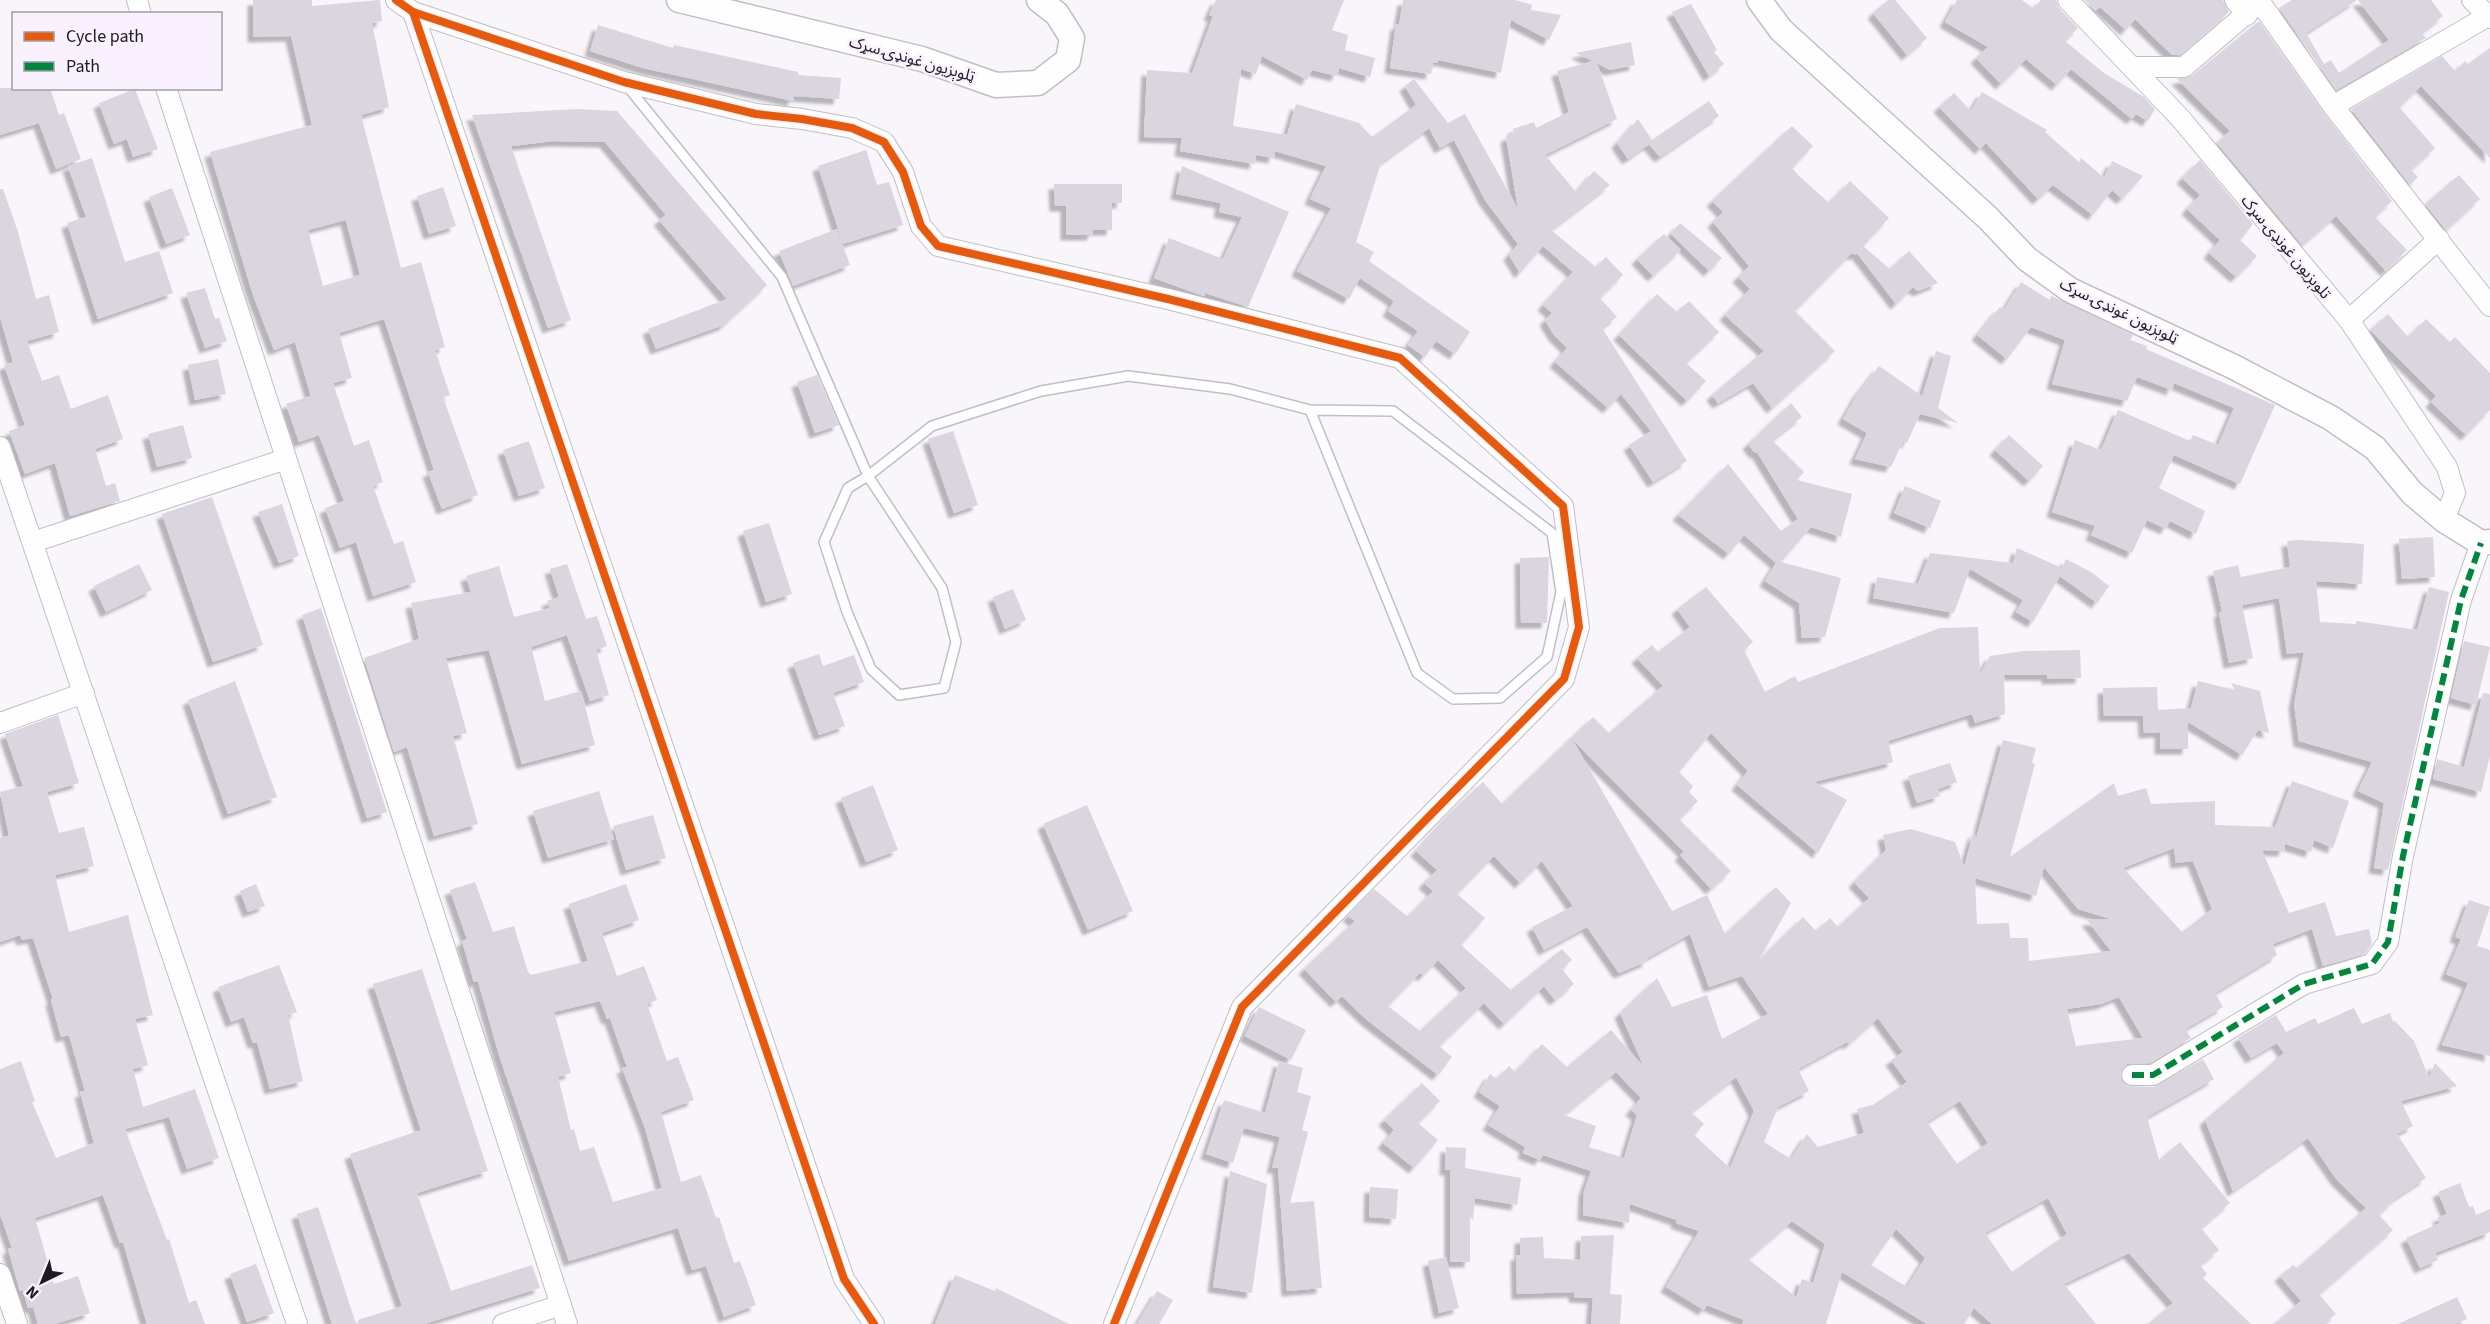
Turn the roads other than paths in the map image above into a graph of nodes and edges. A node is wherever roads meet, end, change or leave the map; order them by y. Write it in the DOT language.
graph roads {
  1 [pos="396,0"];
  2 [pos="679,0"];
  3 [pos="1040,0"];
  4 [pos="1759,0"];
  5 [pos="2068,0"];
  6 [pos="2472,0"];
  7 [pos="2241,7"];
  8 [pos="413,12"];
  9 [pos="2489,17"];
  10 [pos="2134,67"];
  11 [pos="624,82"];
  12 [pos="167,90"];
  13 [pos="2333,106"];
  14 [pos="2439,239"];
  15 [pos="2490,306"];
  16 [pos="2349,320"];
  17 [pos="1310,410"];
  18 [pos="0,447"];
  19 [pos="286,459"];
  20 [pos="868,476"];
  21 [pos="2444,520"];
  22 [pos="33,542"];
  23 [pos="2485,543"];
  24 [pos="84,693"];
  25 [pos="0,723"];
  26 [pos="2132,1075"];
  27 [pos="0,1274"];
  28 [pos="561,1305"];
  29 [pos="17,1324"];
  30 [pos="297,1324"];
  31 [pos="503,1324"];
  32 [pos="567,1324"];
  33 [pos="874,1324"];
  34 [pos="1114,1324"];
  1 -- 8 [label="street"];
  2 -- 3 [label="street, ټلوېزيون غونډۍ سړک"];
  4 -- 21 [label="street, ټلوېزيون غونډۍ سړک"];
  5 -- 10 [label="street, تلوېزيون غونډۍ سړک"];
  6 -- 9 [label="street"];
  7 -- 10 [label="street"];
  7 -- 13 [label="street"];
  8 -- 11 [label="street"];
  8 -- 33 [label="street"];
  9 -- 13 [label="street"];
  10 -- 16 [label="street, تلوېزيون غونډۍ سړک"];
  11 -- 20 [label="lane"];
  11 -- 34 [label="street"];
  12 -- 19 [label="street"];
  13 -- 14 [label="street"];
  14 -- 15 [label="street"];
  14 -- 16 [label="street"];
  16 -- 21 [label="street, تلوېزيون غونډۍ سړک"];
  17 -- 17 [label="lane"];
  17 -- 20 [label="lane"];
  18 -- 22 [label="street"];
  19 -- 22 [label="street"];
  19 -- 28 [label="street"];
  20 -- 20 [label="lane"];
  21 -- 23 [label="street, ټلوېزيون غونډۍ سړک"];
  22 -- 24 [label="street"];
  23 -- 26 [label="street"];
  24 -- 25 [label="street"];
  24 -- 30 [label="street"];
  27 -- 29 [label="street"];
  28 -- 31 [label="street"];
  28 -- 32 [label="street"];
}
